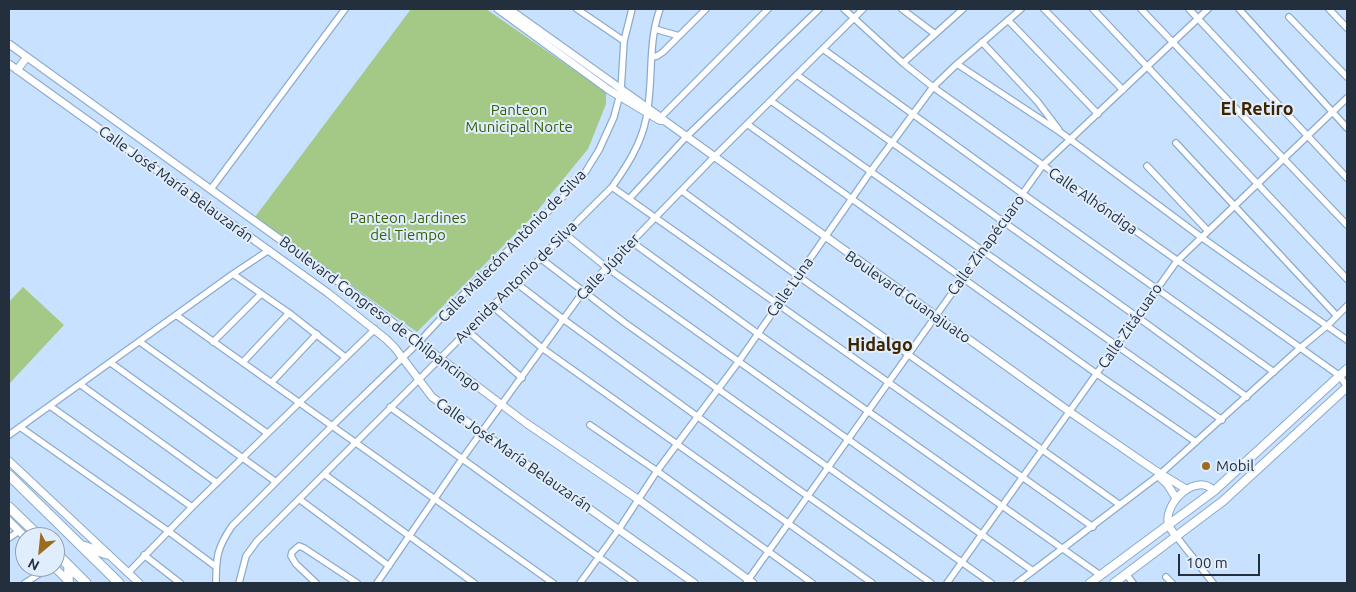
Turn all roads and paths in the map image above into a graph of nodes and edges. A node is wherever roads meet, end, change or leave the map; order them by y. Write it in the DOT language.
graph roads {
  1 [pos="345,9"];
  2 [pos="498,9"];
  3 [pos="509,9"];
  4 [pos="577,9"];
  5 [pos="632,9"];
  6 [pos="660,9"];
  7 [pos="706,9"];
  8 [pos="768,9"];
  9 [pos="818,9"];
  10 [pos="844,9"];
  11 [pos="863,9"];
  12 [pos="963,9"];
  13 [pos="1021,9"];
  14 [pos="1044,9"];
  15 [pos="1093,9"];
  16 [pos="1141,9"];
  17 [pos="1189,9"];
  18 [pos="1208,9"];
  19 [pos="1239,9"];
  20 [pos="1328,9"];
  21 [pos="906,10"];
  22 [pos="1289,17"];
  23 [pos="854,18"];
  24 [pos="1198,18"];
  25 [pos="1008,20"];
  26 [pos="1347,28"];
  27 [pos="655,29"];
  28 [pos="935,34"];
  29 [pos="679,36"];
  30 [pos="624,41"];
  31 [pos="982,42"];
  32 [pos="1172,43"];
  33 [pos="9,44"];
  34 [pos="822,49"];
  35 [pos="27,57"];
  36 [pos="652,57"];
  37 [pos="903,63"];
  38 [pos="9,64"];
  39 [pos="957,64"];
  40 [pos="1147,67"];
  41 [pos="17,70"];
  42 [pos="797,75"];
  43 [pos="1347,76"];
  44 [pos="933,87"];
  45 [pos="1123,90"];
  46 [pos="623,94"];
  47 [pos="1347,98"];
  48 [pos="771,101"];
  49 [pos="646,109"];
  50 [pos="1333,113"];
  51 [pos="912,114"];
  52 [pos="1098,114"];
  53 [pos="662,119"];
  54 [pos="748,124"];
  55 [pos="1347,128"];
  56 [pos="1060,132"];
  57 [pos="1308,136"];
  58 [pos="686,138"];
  59 [pos="1070,140"];
  60 [pos="891,143"];
  61 [pos="1176,143"];
  62 [pos="714,157"];
  63 [pos="1284,159"];
  64 [pos="1042,165"];
  65 [pos="1147,166"];
  66 [pos="871,171"];
  67 [pos="1347,178"];
  68 [pos="1258,183"];
  69 [pos="612,187"];
  70 [pos="211,189"];
  71 [pos="682,191"];
  72 [pos="1023,194"];
  73 [pos="629,199"];
  74 [pos="851,199"];
  75 [pos="1233,206"];
  76 [pos="656,216"];
  77 [pos="1002,222"];
  78 [pos="1347,225"];
  79 [pos="1208,231"];
  80 [pos="565,234"];
  81 [pos="1201,237"];
  82 [pos="824,238"];
  83 [pos="632,242"];
  84 [pos="269,250"];
  85 [pos="982,250"];
  86 [pos="540,258"];
  87 [pos="1177,261"];
  88 [pos="606,267"];
  89 [pos="233,274"];
  90 [pos="798,276"];
  91 [pos="962,278"];
  92 [pos="1347,279"];
  93 [pos="516,282"];
  94 [pos="1156,288"];
  95 [pos="582,292"];
  96 [pos="261,294"];
  97 [pos="778,304"];
  98 [pos="492,306"];
  99 [pos="1347,306"];
  100 [pos="289,313"];
  101 [pos="176,315"];
  102 [pos="934,316"];
  103 [pos="1136,316"];
  104 [pos="1337,316"];
  105 [pos="563,319"];
  106 [pos="1328,325"];
  107 [pos="375,329"];
  108 [pos="468,331"];
  109 [pos="757,333"];
  110 [pos="317,334"];
  111 [pos="1347,340"];
  112 [pos="140,342"];
  113 [pos="213,342"];
  114 [pos="419,342"];
  115 [pos="1117,345"];
  116 [pos="542,348"];
  117 [pos="1300,348"];
  118 [pos="908,353"];
  119 [pos="344,357"];
  120 [pos="403,358"];
  121 [pos="441,358"];
  122 [pos="738,361"];
  123 [pos="243,362"];
  124 [pos="111,363"];
  125 [pos="1347,369"];
  126 [pos="1274,372"];
  127 [pos="1097,374"];
  128 [pos="1340,376"];
  129 [pos="522,378"];
  130 [pos="418,380"];
  131 [pos="272,382"];
  132 [pos="888,382"];
  133 [pos="81,385"];
  134 [pos="1347,387"];
  135 [pos="718,389"];
  136 [pos="1247,397"];
  137 [pos="300,402"];
  138 [pos="502,405"];
  139 [pos="50,406"];
  140 [pos="390,407"];
  141 [pos="868,410"];
  142 [pos="1070,412"];
  143 [pos="698,416"];
  144 [pos="1222,420"];
  145 [pos="590,425"];
  146 [pos="20,426"];
  147 [pos="334,427"];
  148 [pos="481,432"];
  149 [pos="268,433"];
  150 [pos="9,435"];
  151 [pos="849,440"];
  152 [pos="355,441"];
  153 [pos="1196,442"];
  154 [pos="678,444"];
  155 [pos="1042,449"];
  156 [pos="243,458"];
  157 [pos="462,459"];
  158 [pos="9,461"];
  159 [pos="829,467"];
  160 [pos="657,471"];
  161 [pos="1157,473"];
  162 [pos="324,474"];
  163 [pos="9,475"];
  164 [pos="1022,476"];
  165 [pos="276,482"];
  166 [pos="217,483"];
  167 [pos="1186,489"];
  168 [pos="1214,491"];
  169 [pos="808,496"];
  170 [pos="1176,498"];
  171 [pos="299,499"];
  172 [pos="435,500"];
  173 [pos="639,500"];
  174 [pos="1003,505"];
  175 [pos="1120,505"];
  176 [pos="192,507"];
  177 [pos="9,509"];
  178 [pos="788,524"];
  179 [pos="1168,525"];
  180 [pos="29,527"];
  181 [pos="1093,527"];
  182 [pos="619,529"];
  183 [pos="168,530"];
  184 [pos="1183,530"];
  185 [pos="982,534"];
  186 [pos="1176,536"];
  187 [pos="410,537"];
  188 [pos="80,546"];
  189 [pos="1062,548"];
  190 [pos="767,552"];
  191 [pos="107,554"];
  192 [pos="144,555"];
  193 [pos="599,558"];
  194 [pos="65,562"];
  195 [pos="961,562"];
  196 [pos="215,566"];
  197 [pos="389,566"];
  198 [pos="70,567"];
  199 [pos="105,570"];
  200 [pos="1033,571"];
  201 [pos="128,573"];
  202 [pos="1126,574"];
  203 [pos="1100,575"];
  204 [pos="1166,576"];
  205 [pos="69,582"];
  206 [pos="86,582"];
  207 [pos="749,582"];
  208 [pos="109,583"];
  209 [pos="119,583"];
  210 [pos="139,583"];
  211 [pos="180,583"];
  212 [pos="216,583"];
  213 [pos="239,583"];
  214 [pos="316,583"];
  215 [pos="357,583"];
  216 [pos="377,583"];
  217 [pos="474,583"];
  218 [pos="554,583"];
  219 [pos="580,583"];
  220 [pos="635,583"];
  221 [pos="694,583"];
  222 [pos="812,583"];
  223 [pos="872,583"];
  224 [pos="931,583"];
  225 [pos="947,583"];
  226 [pos="991,583"];
  227 [pos="1017,583"];
  228 [pos="1090,583"];
  229 [pos="1114,583"];
  230 [pos="1133,583"];
  231 [pos="1172,583"];
  232 [pos="1213,583"];
  1 -- 70 [label="street"];
  2 -- 46 [label="street, Boulevard Guanajuato"];
  3 -- 46 [label="street, Boulevard Guanajuato"];
  4 -- 30 [label="street"];
  5 -- 30 [label="street, Calle Malecón Antônio de Silva"];
  6 -- 27 [label="street, Avenida Antonio de Silva"];
  7 -- 29 [label="street"];
  8 -- 53 [label="street"];
  9 -- 58 [label="street"];
  10 -- 23 [label="street, Calle Alhóndiga"];
  11 -- 23 [label="street, Calle Júpiter"];
  12 -- 28 [label="street"];
  13 -- 25 [label="street, Calle Luna"];
  14 -- 45 [label="street"];
  15 -- 40 [label="street"];
  16 -- 32 [label="street"];
  17 -- 24 [label="street"];
  18 -- 24 [label="street, Calle Zinapécuaro"];
  19 -- 50 [label="street"];
  20 -- 26 [label="street"];
  21 -- 28 [label="street"];
  22 -- 43 [label="street"];
  23 -- 34 [label="street, Calle Júpiter"];
  23 -- 37 [label="street, Calle Alhóndiga"];
  24 -- 32 [label="street, Calle Zinapécuaro"];
  24 -- 57 [label="street"];
  25 -- 31 [label="street, Calle Luna"];
  25 -- 52 [label="street"];
  27 -- 29 [label="street"];
  27 -- 36 [label="street, Avenida Antonio de Silva"];
  28 -- 37 [label="street"];
  29 -- 36 [label="street"];
  30 -- 46 [label="street, Calle Malecón Antônio de Silva"];
  31 -- 39 [label="street, Calle Luna"];
  31 -- 56 [label="street"];
  32 -- 40 [label="street, Calle Zinapécuaro"];
  32 -- 63 [label="street"];
  33 -- 35 [label="street, Boulevard Congreso de Chilpancingo"];
  34 -- 42 [label="street, Calle Júpiter"];
  34 -- 51 [label="street"];
  35 -- 41 [label="street"];
  35 -- 70 [label="street, Boulevard Congreso de Chilpancingo"];
  36 -- 49 [label="street, Avenida Antonio de Silva"];
  37 -- 44 [label="street, Calle Alhóndiga"];
  38 -- 41 [label="street, Calle José María Belauzarán"];
  39 -- 44 [label="street, Calle Luna"];
  39 -- 56 [label="street"];
  40 -- 45 [label="street, Calle Zinapécuaro"];
  40 -- 68 [label="street"];
  41 -- 84 [label="street, Calle José María Belauzarán"];
  42 -- 48 [label="street, Calle Júpiter"];
  42 -- 60 [label="street"];
  44 -- 51 [label="street, Calle Luna"];
  44 -- 64 [label="street, Calle Alhóndiga"];
  45 -- 52 [label="street, Calle Zinapécuaro"];
  46 -- 49 [label="street, Boulevard Guanajuato"];
  46 -- 114 [label="street, Calle Malecón Antônio de Silva"];
  47 -- 50 [label="street, Calle Zitácuaro"];
  48 -- 54 [label="street, Calle Júpiter"];
  48 -- 66 [label="street"];
  49 -- 53 [label="street, Boulevard Guanajuato"];
  49 -- 69 [label="street, Avenida Antonio de Silva"];
  50 -- 55 [label="street"];
  50 -- 57 [label="street, Calle Zitácuaro"];
  51 -- 60 [label="street, Calle Luna"];
  51 -- 72 [label="street"];
  52 -- 59 [label="street, Calle Zinapécuaro"];
  53 -- 58 [label="street, Boulevard Guanajuato"];
  54 -- 62 [label="street, Calle Júpiter"];
  54 -- 74 [label="street"];
  56 -- 59 [label="street"];
  57 -- 63 [label="street, Calle Zitácuaro"];
  57 -- 67 [label="street"];
  58 -- 62 [label="street, Boulevard Guanajuato"];
  58 -- 73 [label="street"];
  59 -- 64 [label="street, Calle Zinapécuaro"];
  59 -- 81 [label="street"];
  60 -- 66 [label="street, Calle Luna"];
  60 -- 77 [label="street"];
  61 -- 75 [label="street"];
  62 -- 71 [label="street, Calle Júpiter"];
  62 -- 82 [label="street, Boulevard Guanajuato"];
  63 -- 68 [label="street, Calle Zitácuaro"];
  63 -- 78 [label="street"];
  64 -- 72 [label="street, Calle Zinapécuaro"];
  64 -- 87 [label="street, Calle Alhóndiga"];
  65 -- 79 [label="street"];
  66 -- 74 [label="street, Calle Luna"];
  66 -- 85 [label="street"];
  68 -- 75 [label="street, Calle Zitácuaro"];
  68 -- 92 [label="street"];
  69 -- 73 [label="street"];
  69 -- 80 [label="street, Avenida Antonio de Silva"];
  70 -- 114 [label="street, Boulevard Congreso de Chilpancingo"];
  71 -- 76 [label="street, Calle Júpiter"];
  71 -- 90 [label="street"];
  72 -- 77 [label="street, Calle Zinapécuaro"];
  72 -- 94 [label="street"];
  73 -- 76 [label="street"];
  74 -- 82 [label="street, Calle Luna"];
  74 -- 91 [label="street"];
  75 -- 79 [label="street, Calle Zitácuaro"];
  75 -- 104 [label="street"];
  76 -- 83 [label="street, Calle Júpiter"];
  76 -- 97 [label="street"];
  77 -- 85 [label="street, Calle Zinapécuaro"];
  77 -- 103 [label="street"];
  79 -- 81 [label="street, Calle Zitácuaro"];
  80 -- 86 [label="street, Avenida Antonio de Silva"];
  80 -- 88 [label="street"];
  81 -- 87 [label="street, Calle Zitácuaro"];
  81 -- 106 [label="street"];
  82 -- 90 [label="street, Calle Luna"];
  82 -- 102 [label="street, Boulevard Guanajuato"];
  83 -- 88 [label="street, Calle Júpiter"];
  83 -- 109 [label="street"];
  84 -- 89 [label="street"];
  84 -- 107 [label="street, Calle José María Belauzarán"];
  85 -- 91 [label="street, Calle Zinapécuaro"];
  85 -- 115 [label="street"];
  86 -- 93 [label="street, Avenida Antonio de Silva"];
  86 -- 95 [label="street"];
  87 -- 94 [label="street, Calle Zitácuaro"];
  87 -- 117 [label="street, Calle Alhóndiga"];
  88 -- 95 [label="street, Calle Júpiter"];
  88 -- 122 [label="street"];
  89 -- 96 [label="street"];
  89 -- 101 [label="street"];
  90 -- 97 [label="street, Calle Luna"];
  90 -- 118 [label="street"];
  91 -- 102 [label="street, Calle Zinapécuaro"];
  91 -- 127 [label="street"];
  93 -- 98 [label="street, Avenida Antonio de Silva"];
  93 -- 105 [label="street"];
  94 -- 103 [label="street, Calle Zitácuaro"];
  94 -- 126 [label="street"];
  95 -- 105 [label="street, Calle Júpiter"];
  95 -- 135 [label="street"];
  96 -- 100 [label="street"];
  96 -- 113 [label="street"];
  97 -- 109 [label="street, Calle Luna"];
  97 -- 132 [label="street"];
  98 -- 108 [label="street, Avenida Antonio de Silva"];
  98 -- 116 [label="street"];
  99 -- 104 [label="street"];
  100 -- 110 [label="street"];
  100 -- 123 [label="street"];
  101 -- 112 [label="street"];
  101 -- 113 [label="street"];
  102 -- 118 [label="street, Calle Zinapécuaro"];
  102 -- 142 [label="street, Boulevard Guanajuato"];
  103 -- 115 [label="street, Calle Zitácuaro"];
  103 -- 136 [label="street"];
  104 -- 106 [label="street"];
  105 -- 116 [label="street, Calle Júpiter"];
  105 -- 143 [label="street"];
  106 -- 111 [label="street"];
  106 -- 117 [label="street"];
  107 -- 119 [label="street"];
  107 -- 120 [label="street, Calle José María Belauzarán"];
  108 -- 121 [label="street, Avenida Antonio de Silva"];
  108 -- 129 [label="street"];
  109 -- 122 [label="street, Calle Luna"];
  109 -- 141 [label="street"];
  110 -- 119 [label="street"];
  110 -- 131 [label="street"];
  112 -- 124 [label="street"];
  112 -- 149 [label="street"];
  113 -- 123 [label="street"];
  114 -- 120 [label="street, Calle Malecón Antônio de Silva"];
  114 -- 121 [label="street, Boulevard Congreso de Chilpancingo"];
  115 -- 127 [label="street, Calle Zitácuaro"];
  115 -- 144 [label="street"];
  116 -- 129 [label="street, Calle Júpiter"];
  116 -- 154 [label="street"];
  117 -- 126 [label="street"];
  117 -- 128 [label="street, Calle Alhóndiga"];
  118 -- 132 [label="street, Calle Zinapécuaro"];
  118 -- 155 [label="street"];
  119 -- 137 [label="street"];
  120 -- 130 [label="street, Calle José María Belauzarán"];
  120 -- 147 [label="street, Calle Malecón Antônio de Silva"];
  121 -- 130 [label="street, Avenida Antonio de Silva"];
  121 -- 138 [label="street, Boulevard Congreso de Chilpancingo"];
  122 -- 135 [label="street, Calle Luna"];
  122 -- 151 [label="street"];
  123 -- 131 [label="street"];
  124 -- 133 [label="street"];
  124 -- 156 [label="street"];
  125 -- 128 [label="main road"];
  126 -- 136 [label="street"];
  127 -- 142 [label="street, Calle Zitácuaro"];
  127 -- 153 [label="street"];
  128 -- 134 [label="street, Calle Alhóndiga"];
  128 -- 168 [label="main road"];
  129 -- 138 [label="street, Calle Júpiter"];
  130 -- 140 [label="street, Avenida Antonio de Silva"];
  130 -- 148 [label="street, Calle José María Belauzarán"];
  131 -- 137 [label="street"];
  132 -- 141 [label="street, Calle Zinapécuaro"];
  132 -- 164 [label="street"];
  133 -- 139 [label="street"];
  133 -- 166 [label="street"];
  134 -- 184 [label="main road"];
  135 -- 143 [label="street, Calle Luna"];
  135 -- 159 [label="street"];
  136 -- 144 [label="street"];
  137 -- 147 [label="street"];
  137 -- 149 [label="street"];
  138 -- 148 [label="street, Calle Júpiter"];
  138 -- 173 [label="street, Boulevard Congreso de Chilpancingo"];
  139 -- 146 [label="street"];
  139 -- 176 [label="street"];
  140 -- 152 [label="street, Avenida Antonio de Silva"];
  140 -- 157 [label="street"];
  141 -- 151 [label="street, Calle Zinapécuaro"];
  141 -- 174 [label="street"];
  142 -- 155 [label="street, Calle Zitácuaro"];
  142 -- 161 [label="street, Boulevard Guanajuato"];
  143 -- 154 [label="street, Calle Luna"];
  143 -- 169 [label="street"];
  144 -- 153 [label="street"];
  145 -- 160 [label="street"];
  146 -- 150 [label="street"];
  146 -- 183 [label="street"];
  147 -- 152 [label="street"];
  147 -- 165 [label="street, Calle Malecón Antônio de Silva"];
  148 -- 157 [label="street, Calle Júpiter"];
  148 -- 182 [label="street, Calle José María Belauzarán"];
  149 -- 156 [label="street"];
  151 -- 159 [label="street, Calle Zinapécuaro"];
  151 -- 185 [label="street"];
  152 -- 162 [label="street, Avenida Antonio de Silva"];
  152 -- 172 [label="street"];
  153 -- 161 [label="street"];
  154 -- 160 [label="street, Calle Luna"];
  154 -- 178 [label="street"];
  155 -- 164 [label="street, Calle Zitácuaro"];
  155 -- 175 [label="street"];
  156 -- 165 [label="street"];
  156 -- 166 [label="street"];
  157 -- 172 [label="street, Calle Júpiter"];
  157 -- 193 [label="street"];
  158 -- 191 [label="street"];
  159 -- 169 [label="street, Calle Zinapécuaro"];
  159 -- 195 [label="street"];
  160 -- 173 [label="street, Calle Luna"];
  160 -- 190 [label="street"];
  161 -- 167 [label="street, Boulevard Guanajuato"];
  161 -- 170 [label="street, Boulevard Guanajuato"];
  161 -- 175 [label="street"];
  162 -- 171 [label="street, Avenida Antonio de Silva"];
  162 -- 187 [label="street"];
  163 -- 188 [label="main road"];
  164 -- 174 [label="street, Calle Zitácuaro"];
  164 -- 181 [label="street"];
  165 -- 196 [label="street, Calle Malecón Antônio de Silva"];
  166 -- 176 [label="street"];
  167 -- 168 [label="street"];
  167 -- 170 [label="street"];
  168 -- 179 [label="main road"];
  168 -- 184 [label="main road"];
  169 -- 178 [label="street, Calle Zinapécuaro"];
  169 -- 224 [label="street"];
  170 -- 179 [label="street"];
  171 -- 197 [label="street"];
  171 -- 213 [label="street, Avenida Antonio de Silva"];
  172 -- 187 [label="street, Calle Júpiter"];
  172 -- 218 [label="street"];
  173 -- 182 [label="street, Calle Luna"];
  173 -- 207 [label="street, Boulevard Congreso de Chilpancingo"];
  174 -- 185 [label="street, Calle Zitácuaro"];
  174 -- 189 [label="street"];
  175 -- 181 [label="street"];
  176 -- 183 [label="street"];
  177 -- 180 [label="main road"];
  178 -- 190 [label="street, Calle Zinapécuaro"];
  178 -- 223 [label="street"];
  179 -- 186 [label="street"];
  179 -- 203 [label="main road"];
  181 -- 189 [label="street"];
  182 -- 193 [label="street, Calle Luna"];
  182 -- 221 [label="street, Calle José María Belauzarán"];
  183 -- 192 [label="street"];
  183 -- 196 [label="street"];
  184 -- 186 [label="main road"];
  185 -- 195 [label="street, Calle Zitácuaro"];
  185 -- 200 [label="street"];
  186 -- 202 [label="main road"];
  186 -- 232 [label="street"];
  187 -- 197 [label="street, Calle Júpiter"];
  187 -- 217 [label="street"];
  188 -- 191 [label="main road"];
  188 -- 199 [label="main road"];
  189 -- 200 [label="street"];
  189 -- 203 [label="street"];
  190 -- 207 [label="street, Calle Zinapécuaro"];
  190 -- 222 [label="street"];
  191 -- 201 [label="street"];
  192 -- 201 [label="street"];
  192 -- 211 [label="street"];
  193 -- 219 [label="street, Calle Luna"];
  193 -- 220 [label="street"];
  194 -- 198 [label="main road"];
  195 -- 225 [label="street, Calle Zitácuaro"];
  195 -- 226 [label="street"];
  196 -- 212 [label="street, Calle Malecón Antônio de Silva"];
  197 -- 216 [label="street, Calle Júpiter"];
  198 -- 205 [label="main road"];
  198 -- 206 [label="main road"];
  199 -- 208 [label="main road"];
  199 -- 209 [label="main road"];
  200 -- 227 [label="street"];
  201 -- 210 [label="street"];
  202 -- 229 [label="main road"];
  202 -- 230 [label="street"];
  203 -- 228 [label="main road"];
  204 -- 231 [label="street"];
  214 -- 215 [label="street"];
}
